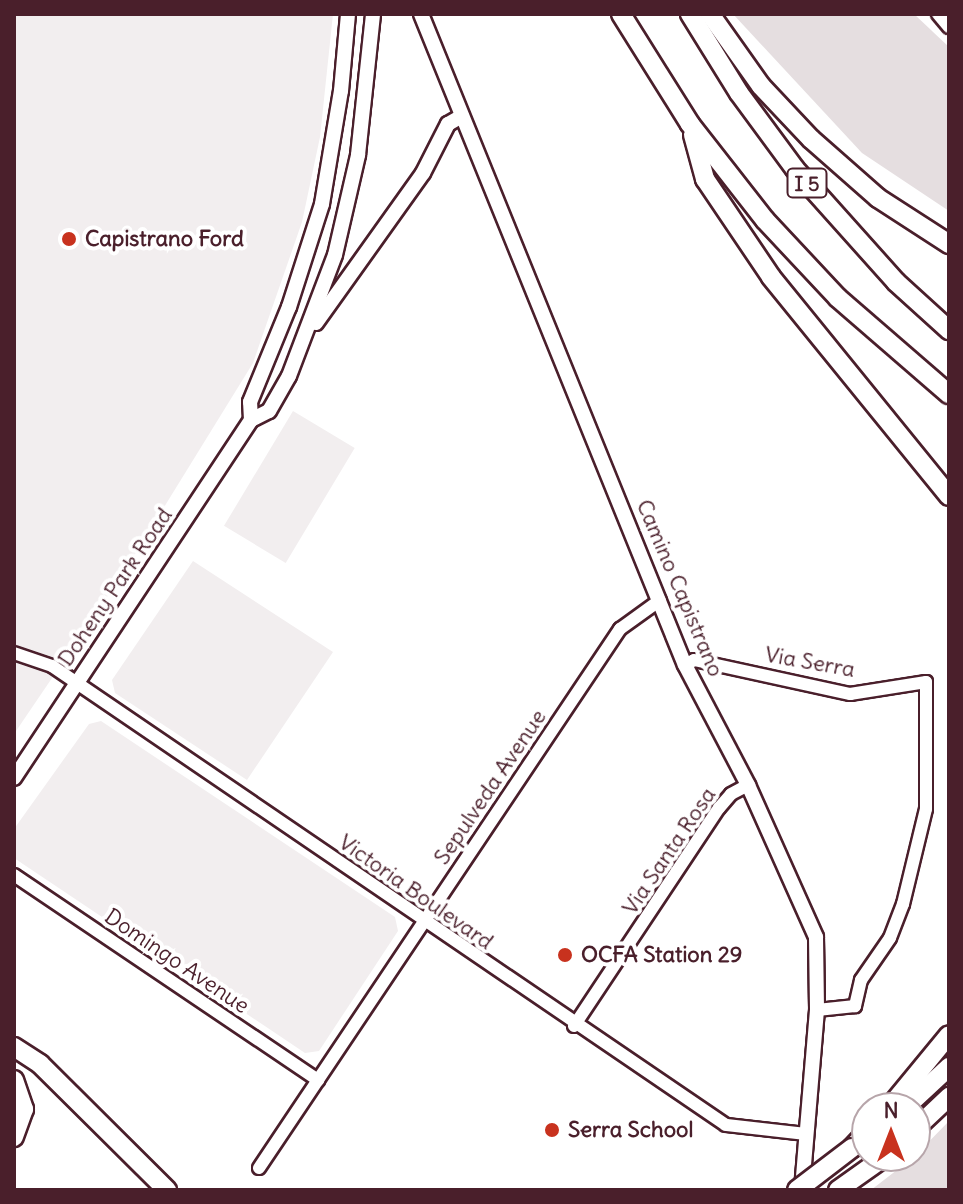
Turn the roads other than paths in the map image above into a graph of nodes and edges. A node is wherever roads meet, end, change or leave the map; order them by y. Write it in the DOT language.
graph roads {
  1 [pos="348,14"];
  2 [pos="373,14"];
  3 [pos="421,14"];
  4 [pos="621,14"];
  5 [pos="690,14"];
  6 [pos="710,14"];
  7 [pos="938,14"];
  8 [pos="949,27"];
  9 [pos="462,116"];
  10 [pos="690,124"];
  11 [pos="949,244"];
  12 [pos="949,330"];
  13 [pos="305,339"];
  14 [pos="949,394"];
  15 [pos="251,420"];
  16 [pos="949,496"];
  17 [pos="660,600"];
  18 [pos="14,653"];
  19 [pos="685,665"];
  20 [pos="77,684"];
  21 [pos="14,778"];
  22 [pos="748,785"];
  23 [pos="14,875"];
  24 [pos="424,921"];
  25 [pos="817,1010"];
  26 [pos="574,1026"];
  27 [pos="949,1035"];
  28 [pos="14,1047"];
  29 [pos="949,1067"];
  30 [pos="14,1080"];
  31 [pos="318,1080"];
  32 [pos="902,1092"];
  33 [pos="922,1092"];
  34 [pos="949,1097"];
  35 [pos="931,1114"];
  36 [pos="806,1134"];
  37 [pos="14,1137"];
  38 [pos="851,1148"];
  39 [pos="259,1168"];
  40 [pos="864,1172"];
  41 [pos="844,1186"];
  42 [pos="167,1190"];
  43 [pos="800,1190"];
  1 -- 15 [label="main road, Doheny Park Road"];
  2 -- 13 [label="main road, Doheny Park Road"];
  3 -- 9 [label="main road, Camino Capistrano"];
  4 -- 10 [label="highway, I 5"];
  5 -- 12 [label="highway, I 5"];
  6 -- 11 [label="highway"];
  7 -- 8 [label="street"];
  9 -- 13 [label="main road"];
  9 -- 17 [label="main road, Camino Capistrano"];
  10 -- 14 [label="highway, I 5"];
  10 -- 16 [label="highway"];
  13 -- 15 [label="main road, Doheny Park Road"];
  15 -- 20 [label="main road, Doheny Park Road"];
  17 -- 19 [label="main road, Camino Capistrano"];
  17 -- 24 [label="street, Sepulveda Avenue"];
  18 -- 20 [label="street, Victoria Boulevard"];
  19 -- 22 [label="main road, Camino Capistrano"];
  19 -- 25 [label="street, Via Serra"];
  20 -- 21 [label="main road, Doheny Park Road"];
  20 -- 24 [label="street, Victoria Boulevard"];
  22 -- 25 [label="main road, Camino Capistrano"];
  22 -- 26 [label="street, Via Santa Rosa"];
  23 -- 31 [label="street, Domingo Avenue"];
  24 -- 26 [label="street, Victoria Boulevard"];
  24 -- 31 [label="street, Sepulveda Avenue"];
  25 -- 36 [label="main road, Camino Capistrano"];
  26 -- 36 [label="street, Victoria Boulevard"];
  27 -- 32 [label="highway"];
  28 -- 42 [label="highway"];
  29 -- 33 [label="highway"];
  30 -- 37 [label="highway"];
  31 -- 39 [label="street, Sepulveda Avenue"];
  34 -- 35 [label="highway"];
  36 -- 43 [label="main road, Camino Capistrano"];
  38 -- 43 [label="highway, bridge"];
  40 -- 41 [label="highway"];
}
